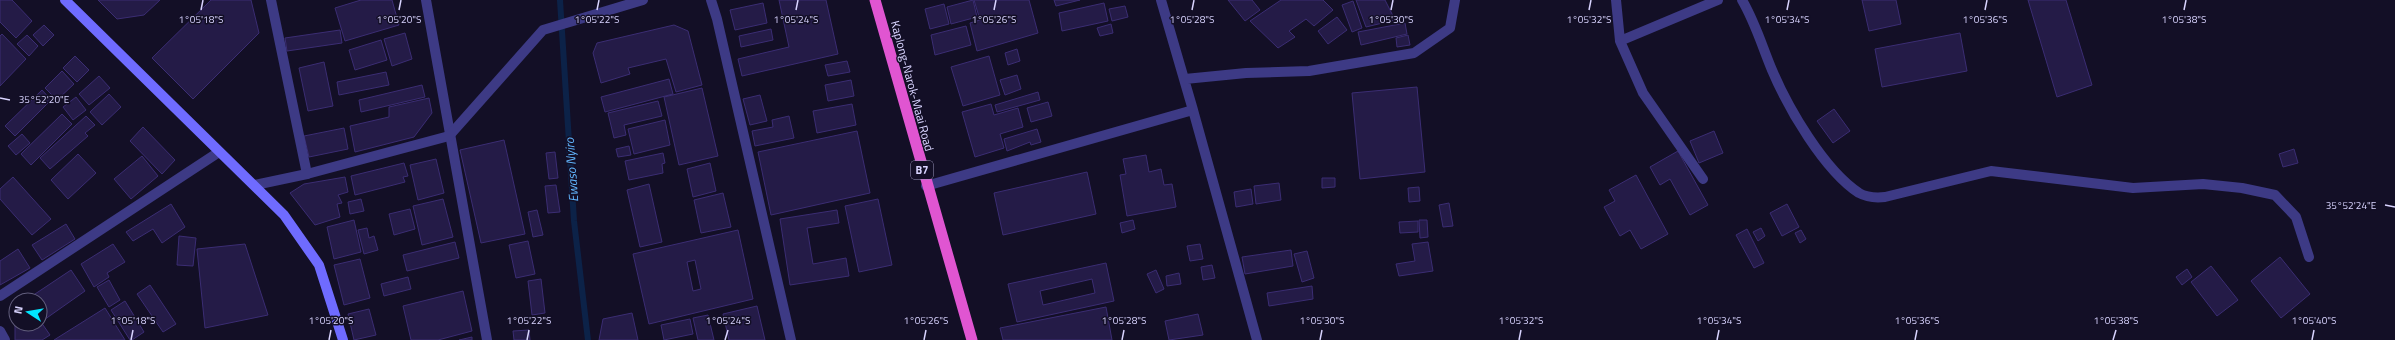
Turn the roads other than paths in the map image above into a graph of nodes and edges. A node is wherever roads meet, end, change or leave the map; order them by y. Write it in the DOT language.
graph roads {
  1 [pos="65,0"];
  2 [pos="271,0"];
  3 [pos="426,0"];
  4 [pos="643,0"];
  5 [pos="711,0"];
  6 [pos="875,0"];
  7 [pos="1160,0"];
  8 [pos="1455,0"];
  9 [pos="1616,0"];
  10 [pos="1718,0"];
  11 [pos="1742,0"];
  12 [pos="1620,41"];
  13 [pos="1185,79"];
  14 [pos="1193,110"];
  15 [pos="449,136"];
  16 [pos="219,152"];
  17 [pos="307,174"];
  18 [pos="1703,179"];
  19 [pos="256,185"];
  20 [pos="926,186"];
  21 [pos="2309,257"];
  22 [pos="0,296"];
  23 [pos="0,331"];
  24 [pos="5,340"];
  25 [pos="343,340"];
  26 [pos="487,340"];
  27 [pos="791,340"];
  28 [pos="972,340"];
  29 [pos="1257,340"];
  1 -- 16 [label="main road"];
  2 -- 17 [label="street"];
  3 -- 15 [label="street"];
  4 -- 15 [label="street"];
  5 -- 27 [label="street"];
  6 -- 20 [label="highway, Kaplong-Narok-Maai Road / B7"];
  7 -- 13 [label="street"];
  8 -- 13 [label="street"];
  9 -- 12 [label="street"];
  10 -- 12 [label="street"];
  11 -- 21 [label="street"];
  12 -- 18 [label="street"];
  13 -- 14 [label="street"];
  14 -- 20 [label="street"];
  14 -- 29 [label="street"];
  15 -- 17 [label="street"];
  15 -- 26 [label="street"];
  16 -- 19 [label="main road"];
  16 -- 22 [label="street"];
  17 -- 19 [label="street"];
  19 -- 25 [label="main road"];
  20 -- 28 [label="highway, Kaplong-Narok-Maai Road / B7"];
  23 -- 24 [label="street"];
}
